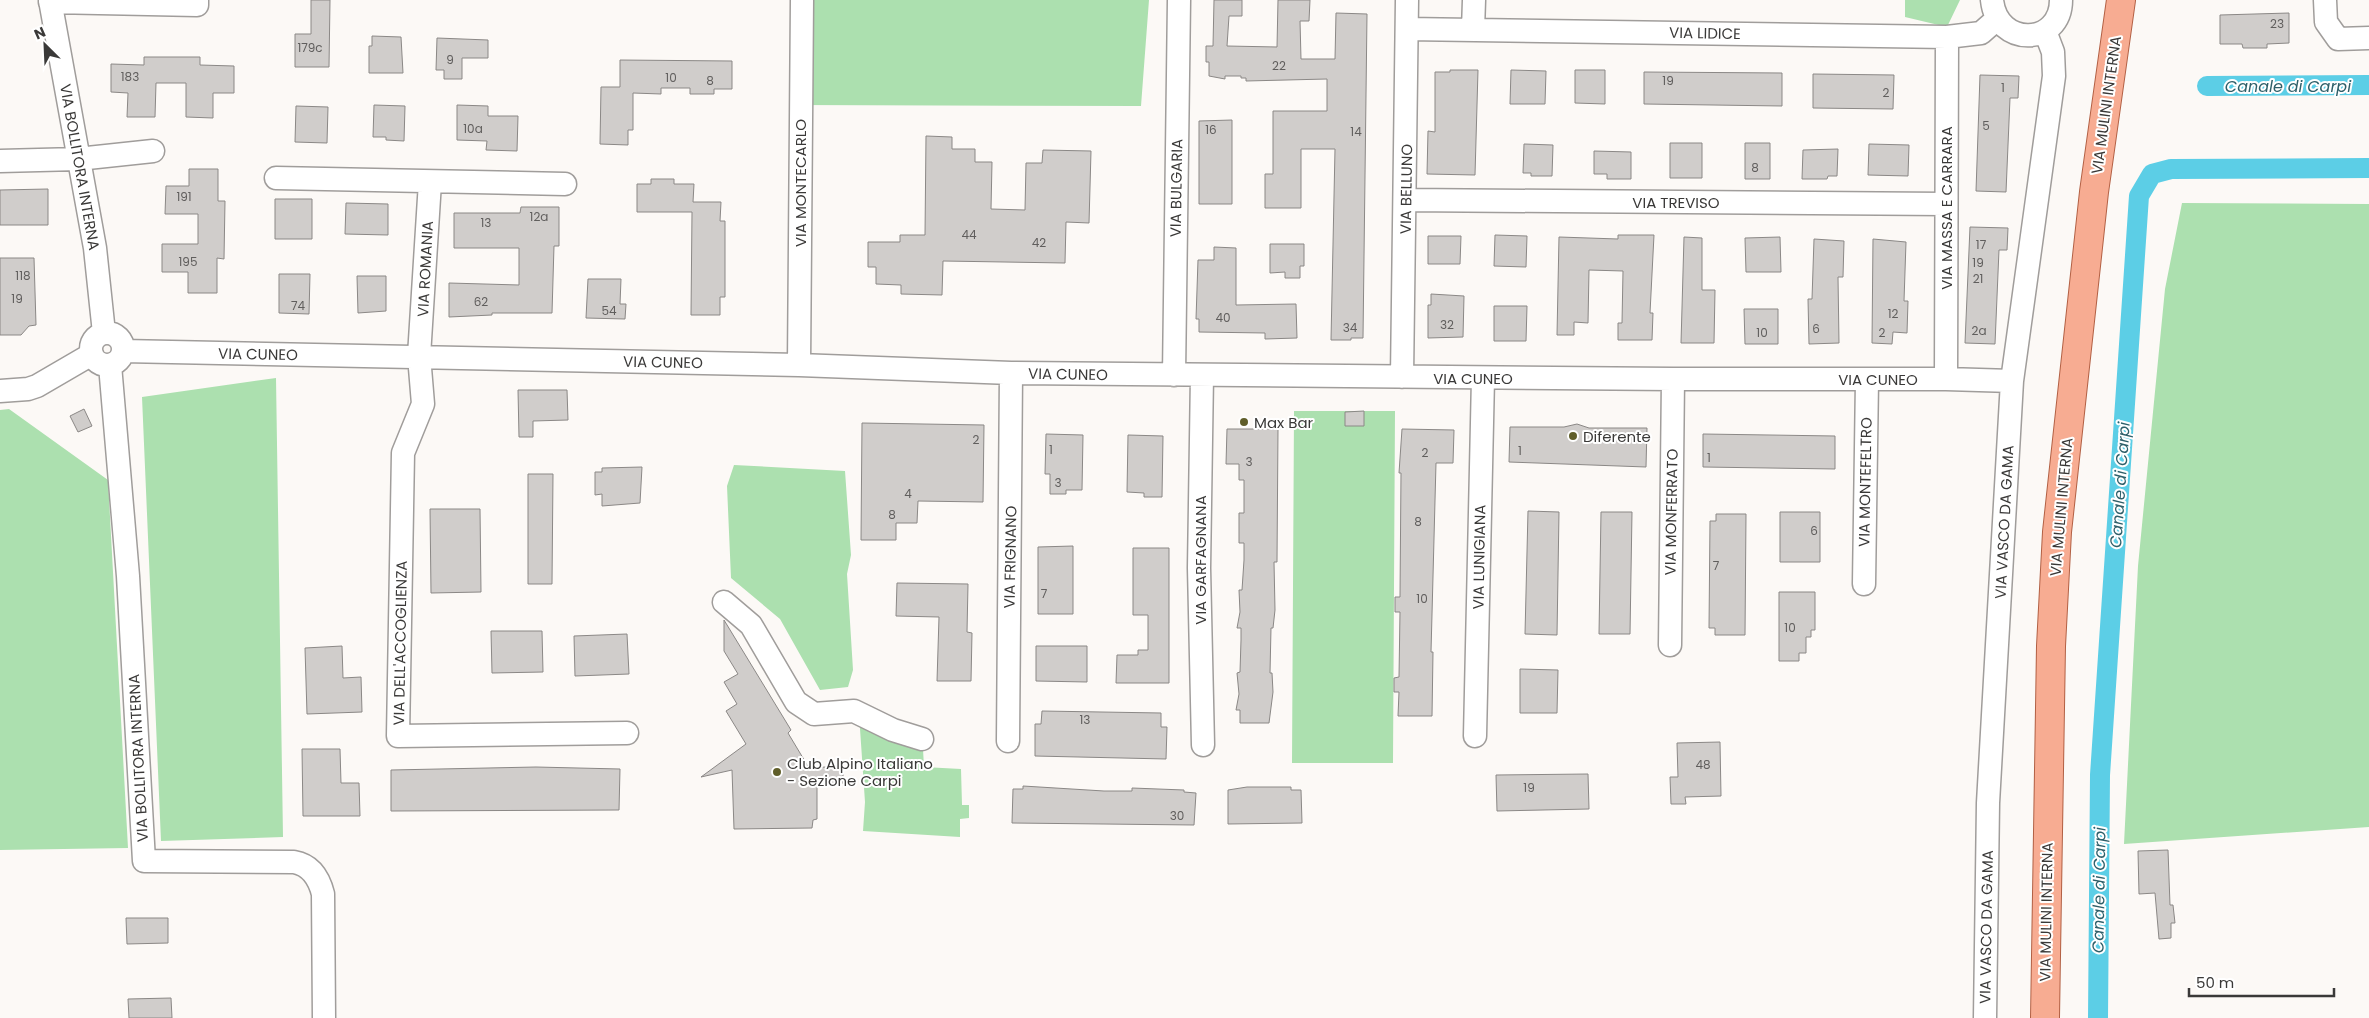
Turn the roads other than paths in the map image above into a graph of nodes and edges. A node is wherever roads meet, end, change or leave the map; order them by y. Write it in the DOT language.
graph roads {
  1 [pos="198,0"];
  2 [pos="802,0"];
  3 [pos="1179,0"];
  4 [pos="1407,0"];
  5 [pos="1474,0"];
  6 [pos="2061,0"];
  7 [pos="2121,0"];
  8 [pos="2325,0"];
  9 [pos="50,1"];
  10 [pos="1995,10"];
  11 [pos="1407,29"];
  12 [pos="1473,30"];
  13 [pos="2045,31"];
  14 [pos="1947,37"];
  15 [pos="2369,38"];
  16 [pos="153,151"];
  17 [pos="78,159"];
  18 [pos="0,161"];
  19 [pos="276,178"];
  20 [pos="430,182"];
  21 [pos="565,184"];
  22 [pos="1406,200"];
  23 [pos="1946,204"];
  24 [pos="419,356"];
  25 [pos="108,357"];
  26 [pos="799,365"];
  27 [pos="1011,373"];
  28 [pos="1174,375"];
  29 [pos="1202,375"];
  30 [pos="1402,377"];
  31 [pos="1483,378"];
  32 [pos="1673,379"];
  33 [pos="1946,379"];
  34 [pos="1867,380"];
  35 [pos="2012,381"];
  36 [pos="0,391"];
  37 [pos="1864,584"];
  38 [pos="724,602"];
  39 [pos="1670,645"];
  40 [pos="627,733"];
  41 [pos="1475,736"];
  42 [pos="922,739"];
  43 [pos="1008,741"];
  44 [pos="1203,745"];
  45 [pos="324,1018"];
  46 [pos="1985,1018"];
  47 [pos="2045,1018"];
  1 -- 9 [label="street, VIA BOLLITORA INTERNA"];
  2 -- 26 [label="street, VIA MONTECARLO"];
  3 -- 28 [label="street, VIA BULGARIA"];
  4 -- 11 [label="street, VIA BELLUNO"];
  5 -- 12 [label="street"];
  6 -- 13 [label="street"];
  7 -- 47 [label="main road, VIA MULINI INTERNA"];
  8 -- 15 [label="street"];
  9 -- 17 [label="street, VIA BOLLITORA INTERNA"];
  10 -- 13 [label="street"];
  10 -- 14 [label="street, VIA LIDICE"];
  11 -- 12 [label="street, VIA LIDICE"];
  11 -- 22 [label="street, VIA BELLUNO"];
  12 -- 14 [label="street, VIA LIDICE"];
  13 -- 35 [label="street, VIA VASCO DA GAMA"];
  14 -- 23 [label="street, VIA MASSA E CARRARA"];
  16 -- 17 [label="street"];
  17 -- 18 [label="street"];
  17 -- 25 [label="street, VIA BOLLITORA INTERNA"];
  19 -- 20 [label="street"];
  20 -- 21 [label="street"];
  20 -- 24 [label="street, VIA ROMANIA"];
  22 -- 23 [label="street, VIA TREVISO"];
  22 -- 30 [label="street, VIA BELLUNO"];
  23 -- 33 [label="street, VIA MASSA E CARRARA"];
  24 -- 25 [label="street, VIA CUNEO"];
  24 -- 26 [label="street, VIA CUNEO"];
  24 -- 40 [label="street, VIA DELL'ACCOGLIENZA"];
  25 -- 36 [label="street"];
  25 -- 45 [label="street, VIA BOLLITORA INTERNA"];
  26 -- 27 [label="street, VIA CUNEO"];
  27 -- 28 [label="street, VIA CUNEO"];
  27 -- 43 [label="street, VIA FRIGNANO"];
  28 -- 29 [label="street, VIA CUNEO"];
  29 -- 30 [label="street, VIA CUNEO"];
  29 -- 44 [label="street, VIA GARFAGNANA"];
  30 -- 31 [label="street, VIA CUNEO"];
  31 -- 32 [label="street, VIA CUNEO"];
  31 -- 41 [label="street, VIA LUNIGIANA"];
  32 -- 34 [label="street, VIA CUNEO"];
  32 -- 39 [label="street, VIA MONFERRATO"];
  33 -- 34 [label="street, VIA CUNEO"];
  33 -- 35 [label="street, VIA CUNEO"];
  34 -- 37 [label="street, VIA MONTEFELTRO"];
  35 -- 46 [label="street, VIA VASCO DA GAMA"];
  38 -- 42 [label="street"];
}
